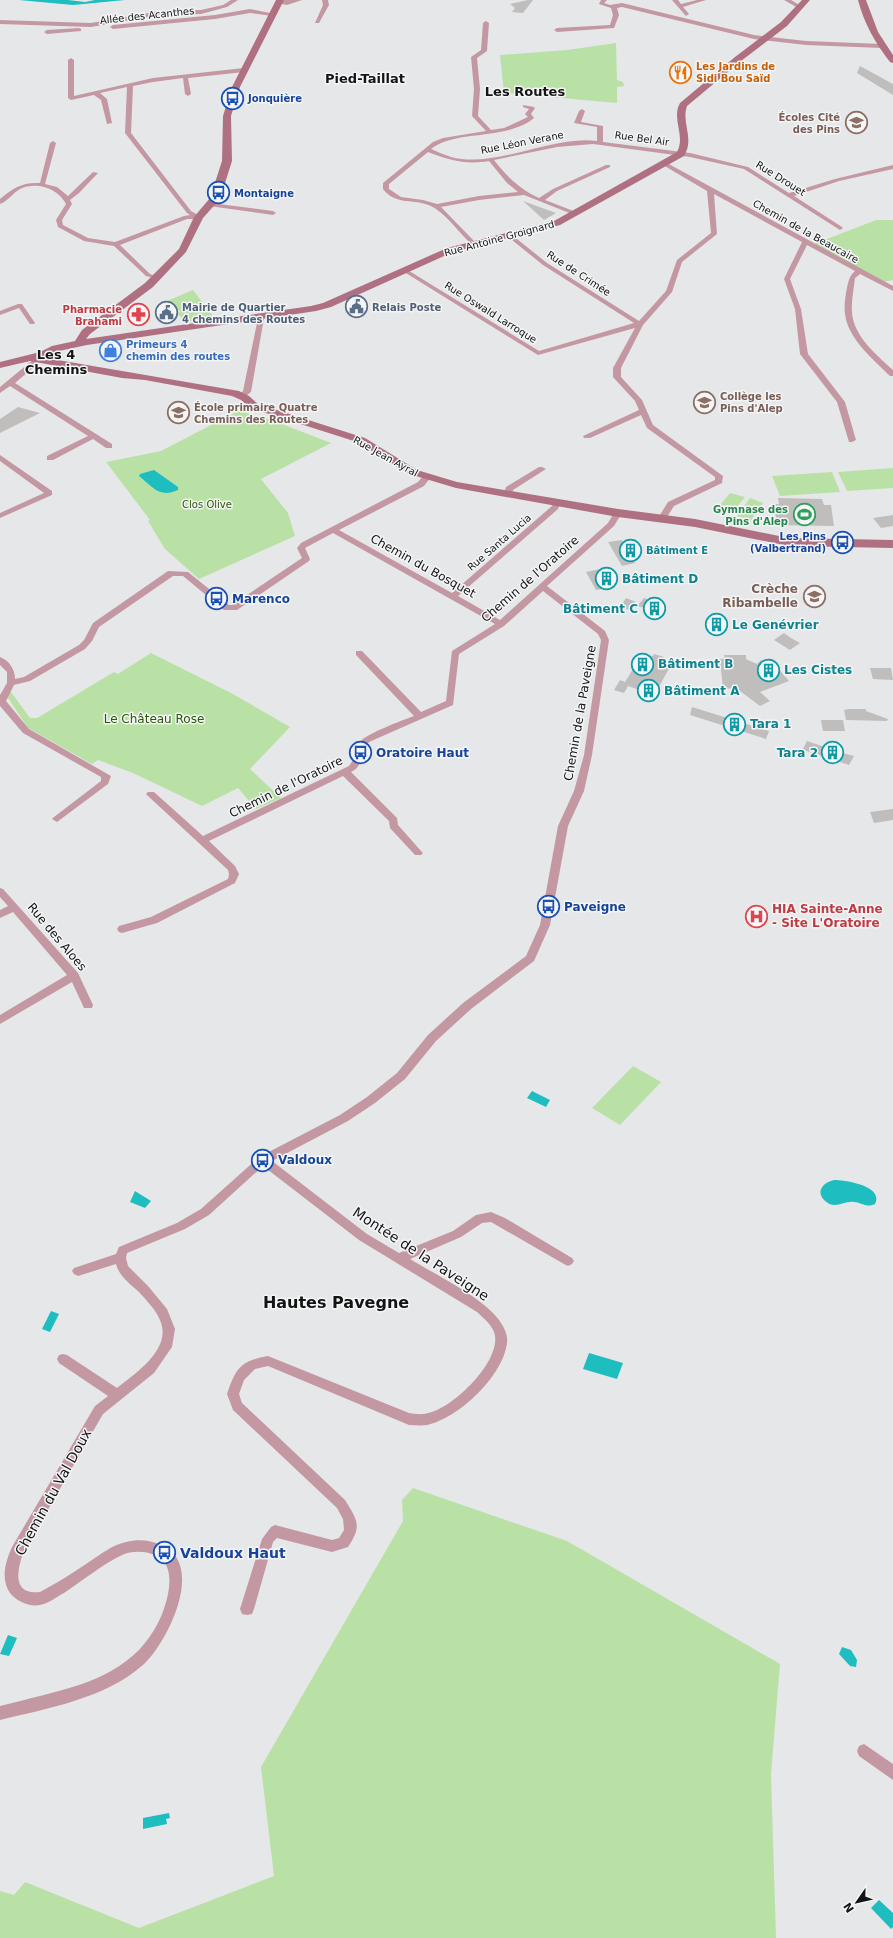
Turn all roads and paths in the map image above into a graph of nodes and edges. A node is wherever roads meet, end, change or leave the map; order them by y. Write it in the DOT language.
graph roads {
  1 [pos="235,0"];
  2 [pos="299,0"];
  3 [pos="325,0"];
  4 [pos="604,0"];
  5 [pos="674,0"];
  6 [pos="703,0"];
  7 [pos="787,0"];
  8 [pos="806,0"];
  9 [pos="862,0"];
  10 [pos="280,1"];
  11 [pos="621,3"];
  12 [pos="679,6"];
  13 [pos="800,7"];
  14 [pos="614,8"];
  15 [pos="272,14"];
  16 [pos="686,14"];
  17 [pos="0,22"];
  18 [pos="317,22"];
  19 [pos="486,23"];
  20 [pos="557,30"];
  21 [pos="47,32"];
  22 [pos="765,39"];
  23 [pos="882,46"];
  24 [pos="71,60"];
  25 [pos="893,60"];
  26 [pos="243,72"];
  27 [pos="184,76"];
  28 [pos="130,85"];
  29 [pos="96,93"];
  30 [pos="188,94"];
  31 [pos="525,106"];
  32 [pos="582,111"];
  33 [pos="109,123"];
  34 [pos="490,132"];
  35 [pos="600,142"];
  36 [pos="53,143"];
  37 [pos="426,149"];
  38 [pos="681,154"];
  39 [pos="492,160"];
  40 [pos="665,164"];
  41 [pos="608,166"];
  42 [pos="893,167"];
  43 [pos="95,173"];
  44 [pos="42,185"];
  45 [pos="710,190"];
  46 [pos="524,193"];
  47 [pos="789,195"];
  48 [pos="68,199"];
  49 [pos="540,200"];
  50 [pos="0,202"];
  51 [pos="210,204"];
  52 [pos="436,206"];
  53 [pos="273,213"];
  54 [pos="574,213"];
  55 [pos="199,217"];
  56 [pos="840,228"];
  57 [pos="510,236"];
  58 [pos="471,240"];
  59 [pos="805,242"];
  60 [pos="116,244"];
  61 [pos="404,270"];
  62 [pos="858,272"];
  63 [pos="156,278"];
  64 [pos="893,289"];
  65 [pos="0,313"];
  66 [pos="261,318"];
  67 [pos="32,323"];
  68 [pos="640,324"];
  69 [pos="80,343"];
  70 [pos="39,358"];
  71 [pos="0,364"];
  72 [pos="893,374"];
  73 [pos="10,383"];
  74 [pos="0,392"];
  75 [pos="242,397"];
  76 [pos="643,411"];
  77 [pos="94,436"];
  78 [pos="587,436"];
  79 [pos="852,440"];
  80 [pos="109,446"];
  81 [pos="0,457"];
  82 [pos="50,458"];
  83 [pos="542,469"];
  84 [pos="427,478"];
  85 [pos="508,493"];
  86 [pos="558,502"];
  87 [pos="618,513"];
  88 [pos="0,516"];
  89 [pos="662,518"];
  90 [pos="334,530"];
  91 [pos="893,540"];
  92 [pos="854,542"];
  93 [pos="893,544"];
  94 [pos="543,588"];
  95 [pos="453,596"];
  96 [pos="501,624"];
  97 [pos="359,653"];
  98 [pos="0,660"];
  99 [pos="11,683"];
  100 [pos="1,702"];
  101 [pos="420,716"];
  102 [pos="345,772"];
  103 [pos="151,794"];
  104 [pos="58,819"];
  105 [pos="203,840"];
  106 [pos="418,853"];
  107 [pos="0,890"];
  108 [pos="15,907"];
  109 [pos="0,914"];
  110 [pos="122,929"];
  111 [pos="74,976"];
  112 [pos="88,1005"];
  113 [pos="0,1020"];
  114 [pos="263,1160"];
  115 [pos="120,1258"];
  116 [pos="400,1258"];
  117 [pos="568,1261"];
  118 [pos="78,1271"];
  119 [pos="63,1359"];
  120 [pos="118,1396"];
  121 [pos="247,1609"];
  122 [pos="2,1712"];
  123 [pos="864,1751"];
  124 [pos="893,1773"];
  1 -- 17 [label="street"];
  2 -- 10 [label="street"];
  3 -- 18 [label="street"];
  4 -- 14 [label="street"];
  5 -- 12 [label="street"];
  6 -- 12 [label="street"];
  7 -- 13 [label="street"];
  8 -- 13 [label="main road"];
  9 -- 23 [label="main road"];
  10 -- 15 [label="main road"];
  11 -- 14 [label="street"];
  11 -- 22 [label="street"];
  12 -- 16 [label="street"];
  13 -- 22 [label="main road"];
  14 -- 20 [label="street"];
  15 -- 21 [label="street, Allée des Acanthes"];
  15 -- 26 [label="main road"];
  19 -- 34 [label="street"];
  22 -- 23 [label="street"];
  22 -- 38 [label="main road"];
  23 -- 25 [label="main road"];
  24 -- 29 [label="street"];
  26 -- 27 [label="street"];
  26 -- 51 [label="main road"];
  27 -- 28 [label="street"];
  27 -- 30 [label="street"];
  28 -- 29 [label="street"];
  28 -- 55 [label="street"];
  29 -- 33 [label="street"];
  31 -- 34 [label="street"];
  32 -- 35 [label="street"];
  34 -- 37 [label="street"];
  35 -- 38 [label="street, Rue Bel Air"];
  35 -- 39 [label="street, Rue Léon Verane"];
  36 -- 44 [label="street"];
  37 -- 39 [label="street, Rue Léon Verane"];
  37 -- 52 [label="street"];
  38 -- 40 [label="main road, Rue Antoine Groignard"];
  38 -- 47 [label="street, Rue Drouet"];
  39 -- 46 [label="street"];
  40 -- 45 [label="street"];
  40 -- 54 [label="main road, Rue Antoine Groignard"];
  41 -- 49 [label="street"];
  42 -- 47 [label="street"];
  43 -- 48 [label="street"];
  44 -- 48 [label="street"];
  44 -- 50 [label="street"];
  45 -- 59 [label="street, Chemin de la Beaucaire"];
  45 -- 68 [label="street"];
  46 -- 49 [label="street"];
  46 -- 52 [label="street"];
  47 -- 56 [label="street, Rue Drouet"];
  48 -- 60 [label="street"];
  49 -- 54 [label="street"];
  51 -- 53 [label="street"];
  51 -- 55 [label="main road"];
  52 -- 58 [label="street"];
  54 -- 57 [label="main road, Rue Antoine Groignard"];
  55 -- 60 [label="street"];
  55 -- 63 [label="main road"];
  57 -- 61 [label="main road, Rue Antoine Groignard"];
  57 -- 68 [label="street, Rue de Crimée"];
  59 -- 62 [label="street, Chemin de la Beaucaire"];
  59 -- 79 [label="street"];
  60 -- 63 [label="street"];
  61 -- 66 [label="main road, Rue Antoine Groignard"];
  61 -- 68 [label="street, Rue Oswald Larroque"];
  62 -- 64 [label="street, Chemin de la Beaucaire"];
  62 -- 72 [label="street"];
  63 -- 69 [label="main road"];
  65 -- 67 [label="street"];
  66 -- 69 [label="main road, Rue Antoine Groignard"];
  66 -- 75 [label="street"];
  68 -- 76 [label="street"];
  69 -- 70 [label="main road"];
  70 -- 71 [label="main road"];
  70 -- 73 [label="street"];
  70 -- 75 [label="main road, Rue Jean Ayral"];
  73 -- 74 [label="street"];
  73 -- 77 [label="street"];
  75 -- 84 [label="main road, Rue Jean Ayral"];
  76 -- 78 [label="street"];
  76 -- 89 [label="street"];
  77 -- 80 [label="street"];
  77 -- 82 [label="street"];
  81 -- 88 [label="street"];
  83 -- 85 [label="street"];
  84 -- 85 [label="main road, Rue Jean Ayral"];
  84 -- 90 [label="street"];
  85 -- 86 [label="main road, Rue Jean Ayral"];
  86 -- 87 [label="main road, Rue Jean Ayral"];
  86 -- 95 [label="street, Rue Santa Lucia"];
  87 -- 89 [label="main road, Rue Jean Ayral"];
  87 -- 94 [label="street, Chemin de l'Oratoire"];
  89 -- 92 [label="main road, Rue Jean Ayral"];
  90 -- 95 [label="street, Chemin du Bosquet"];
  90 -- 99 [label="street"];
  91 -- 92 [label="main road"];
  92 -- 93 [label="main road"];
  94 -- 96 [label="street, Chemin de l'Oratoire"];
  94 -- 114 [label="street, Chemin de la Paveigne"];
  95 -- 96 [label="street, Chemin du Bosquet"];
  96 -- 101 [label="street, Chemin de l'Oratoire"];
  97 -- 101 [label="street"];
  98 -- 99 [label="street"];
  99 -- 100 [label="street"];
  100 -- 104 [label="street"];
  101 -- 102 [label="street, Chemin de l'Oratoire"];
  102 -- 105 [label="street, Chemin de l'Oratoire"];
  102 -- 106 [label="street"];
  103 -- 105 [label="street"];
  105 -- 110 [label="street"];
  107 -- 108 [label="street, Rue des Aloes"];
  108 -- 109 [label="street"];
  108 -- 111 [label="street, Rue des Aloes"];
  111 -- 112 [label="street, Rue des Aloes"];
  111 -- 113 [label="street"];
  114 -- 115 [label="street"];
  114 -- 116 [label="street, Montée de la Paveigne"];
  115 -- 118 [label="street"];
  115 -- 120 [label="street, Chemin du Val Doux"];
  116 -- 117 [label="street"];
  116 -- 121 [label="street, Montée de la Paveigne"];
  119 -- 120 [label="street"];
  120 -- 122 [label="street, Chemin du Val Doux"];
  123 -- 124 [label="street"];
}
